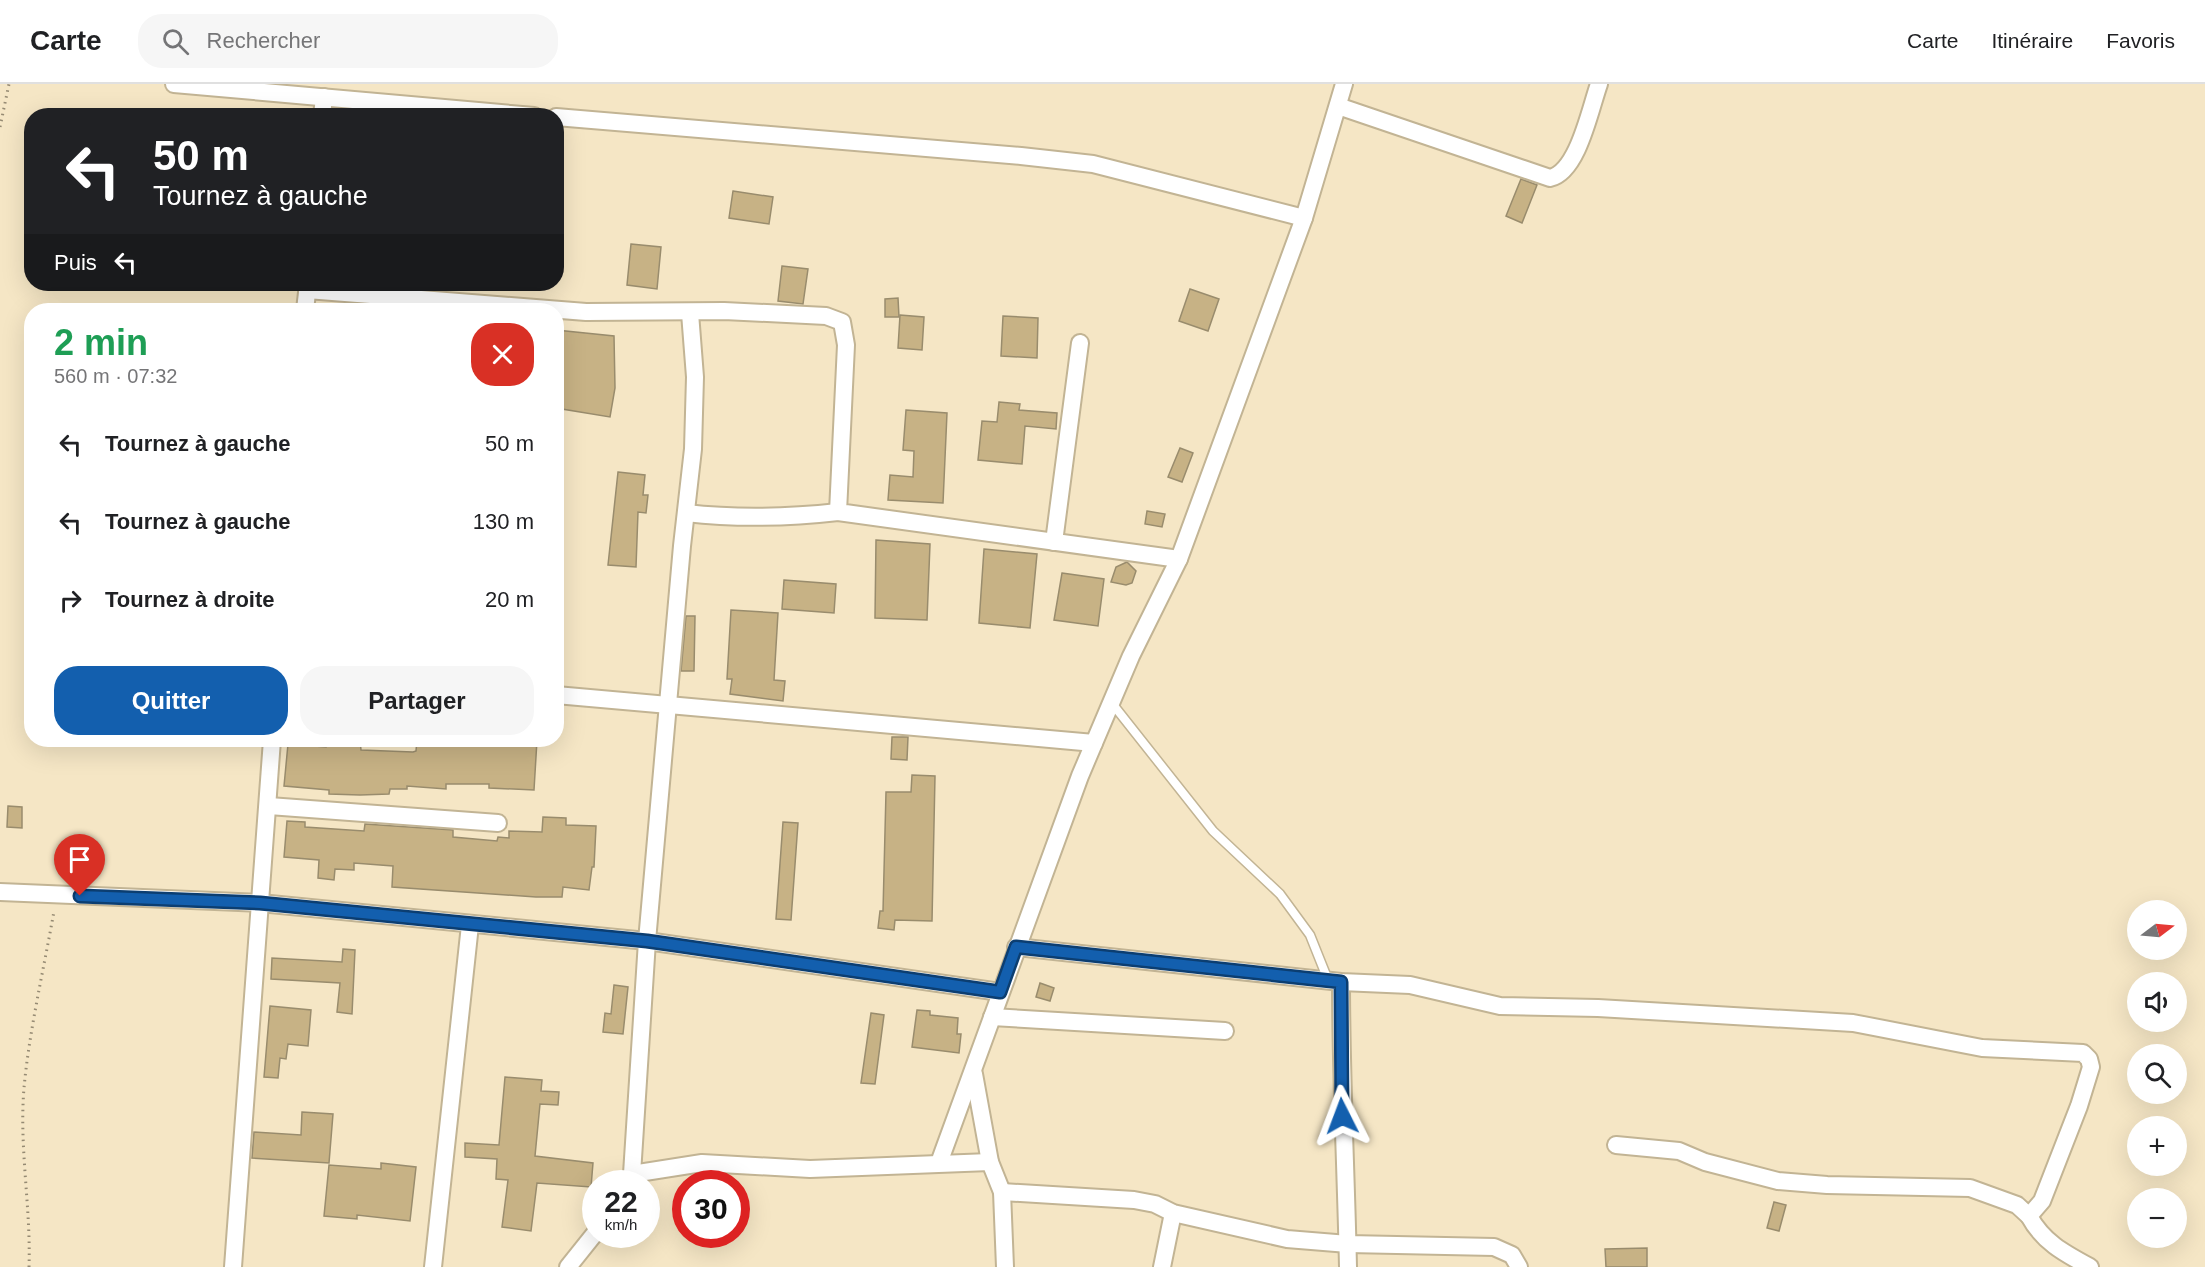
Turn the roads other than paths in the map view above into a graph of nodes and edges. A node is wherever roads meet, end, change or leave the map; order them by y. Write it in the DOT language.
graph roads {
  1 [pos="174,84"];
  2 [pos="1344,84"];
  3 [pos="1599,84"];
  4 [pos="324,97"];
  5 [pos="1338,106"];
  6 [pos="323,108"];
  7 [pos="446,108"];
  8 [pos="564,118"];
  9 [pos="1304,218"];
  10 [pos="352,291"];
  11 [pos="486,303"];
  12 [pos="564,310"];
  13 [pos="690,313"];
  14 [pos="1080,342"];
  15 [pos="838,512"];
  16 [pos="686,513"];
  17 [pos="1054,542"];
  18 [pos="1179,559"];
  19 [pos="564,696"];
  20 [pos="1111,702"];
  21 [pos="668,705"];
  22 [pos="1094,743"];
  23 [pos="273,747"];
  24 [pos="269,806"];
  25 [pos="498,823"];
  26 [pos="0,892"];
  27 [pos="260,903"];
  28 [pos="470,925"];
  29 [pos="647,941"];
  30 [pos="1016,947"];
  31 [pos="1334,981"];
  32 [pos="1000,992"];
  33 [pos="992,1017"];
  34 [pos="1225,1031"];
  35 [pos="974,1073"];
  36 [pos="1616,1145"];
  37 [pos="990,1162"];
  38 [pos="939,1163"];
  39 [pos="631,1170"];
  40 [pos="660,1172"];
  41 [pos="1002,1192"];
  42 [pos="1173,1213"];
  43 [pos="2029,1216"];
  44 [pos="1348,1244"];
  45 [pos="583,1248"];
  46 [pos="233,1267"];
  47 [pos="433,1267"];
  48 [pos="568,1267"];
  49 [pos="1005,1267"];
  50 [pos="1162,1267"];
  51 [pos="1348,1267"];
  52 [pos="1519,1267"];
  53 [pos="2090,1267"];
  1 -- 4 [label="street"];
  2 -- 5 [label="street"];
  3 -- 5 [label="street"];
  4 -- 6 [label="street"];
  4 -- 7 [label="street"];
  5 -- 9 [label="street"];
  8 -- 9 [label="street"];
  9 -- 18 [label="street"];
  10 -- 11 [label="street"];
  12 -- 13 [label="street"];
  13 -- 15 [label="street"];
  13 -- 16 [label="street"];
  14 -- 17 [label="street"];
  15 -- 16 [label="street"];
  15 -- 17 [label="street"];
  16 -- 21 [label="street"];
  17 -- 18 [label="street"];
  18 -- 20 [label="street"];
  19 -- 21 [label="street"];
  20 -- 22 [label="street"];
  20 -- 31 [label="lane"];
  21 -- 22 [label="street"];
  21 -- 29 [label="street"];
  22 -- 30 [label="street"];
  23 -- 24 [label="street"];
  24 -- 25 [label="street"];
  24 -- 27 [label="street"];
  26 -- 27 [label="street"];
  27 -- 28 [label="street"];
  27 -- 46 [label="street"];
  28 -- 29 [label="street"];
  28 -- 47 [label="street"];
  29 -- 32 [label="street"];
  29 -- 39 [label="street"];
  30 -- 31 [label="street"];
  30 -- 32 [label="street"];
  31 -- 43 [label="street"];
  31 -- 44 [label="street"];
  32 -- 33 [label="street"];
  33 -- 34 [label="street"];
  33 -- 35 [label="street"];
  35 -- 37 [label="street"];
  35 -- 38 [label="street"];
  36 -- 43 [label="street"];
  37 -- 38 [label="street"];
  37 -- 41 [label="street"];
  38 -- 40 [label="street"];
  41 -- 42 [label="street"];
  41 -- 49 [label="street"];
  42 -- 44 [label="street"];
  42 -- 50 [label="street"];
  43 -- 53 [label="street"];
  44 -- 51 [label="street"];
  44 -- 52 [label="street"];
  45 -- 48 [label="street"];
}
